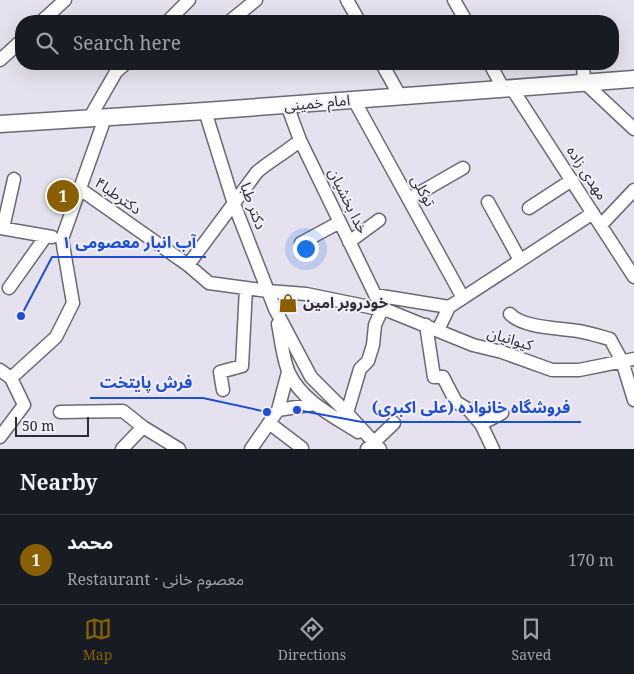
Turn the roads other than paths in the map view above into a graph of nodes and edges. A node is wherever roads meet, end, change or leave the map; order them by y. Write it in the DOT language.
graph roads {
  1 [pos="65,0"];
  2 [pos="189,0"];
  3 [pos="256,0"];
  4 [pos="347,0"];
  5 [pos="454,0"];
  6 [pos="49,15"];
  7 [pos="174,15"];
  8 [pos="237,15"];
  9 [pos="356,15"];
  10 [pos="463,15"];
  11 [pos="15,46"];
  12 [pos="0,60"];
  13 [pos="118,70"];
  14 [pos="385,70"];
  15 [pos="494,70"];
  16 [pos="583,70"];
  17 [pos="634,79"];
  18 [pos="584,82"];
  19 [pos="507,87"];
  20 [pos="400,96"];
  21 [pos="354,100"];
  22 [pos="287,105"];
  23 [pos="205,111"];
  24 [pos="97,118"];
  25 [pos="0,124"];
  26 [pos="634,129"];
  27 [pos="300,140"];
  28 [pos="463,168"];
  29 [pos="14,179"];
  30 [pos="572,180"];
  31 [pos="80,189"];
  32 [pos="634,190"];
  33 [pos="409,199"];
  34 [pos="488,202"];
  35 [pos="234,204"];
  36 [pos="529,208"];
  37 [pos="593,213"];
  38 [pos="379,220"];
  39 [pos="340,222"];
  40 [pos="601,225"];
  41 [pos="1,228"];
  42 [pos="46,236"];
  43 [pos="62,239"];
  44 [pos="349,242"];
  45 [pos="301,243"];
  46 [pos="520,260"];
  47 [pos="188,265"];
  48 [pos="634,277"];
  49 [pos="9,288"];
  50 [pos="246,288"];
  51 [pos="268,291"];
  52 [pos="375,296"];
  53 [pos="463,298"];
  54 [pos="450,307"];
  55 [pos="382,309"];
  56 [pos="276,310"];
  57 [pos="510,314"];
  58 [pos="426,325"];
  59 [pos="438,330"];
  60 [pos="628,360"];
  61 [pos="0,370"];
  62 [pos="288,372"];
  63 [pos="311,377"];
  64 [pos="11,378"];
  65 [pos="299,389"];
  66 [pos="224,390"];
  67 [pos="634,400"];
  68 [pos="316,404"];
  69 [pos="278,410"];
  70 [pos="19,412"];
  71 [pos="60,412"];
  72 [pos="348,413"];
  73 [pos="502,413"];
  74 [pos="0,420"];
  75 [pos="269,423"];
  76 [pos="394,423"];
  77 [pos="481,424"];
  78 [pos="143,427"];
  79 [pos="0,437"];
  80 [pos="373,447"];
  81 [pos="302,448"];
  82 [pos="122,449"];
  83 [pos="179,449"];
  84 [pos="251,449"];
  85 [pos="493,449"];
  1 -- 6 [label="street"];
  2 -- 7 [label="street"];
  3 -- 8 [label="street"];
  4 -- 9 [label="street"];
  5 -- 10 [label="street"];
  11 -- 12 [label="street"];
  13 -- 24 [label="street"];
  14 -- 20 [label="street"];
  15 -- 19 [label="street, مهدی زاده"];
  16 -- 18 [label="street"];
  17 -- 18 [label="main road, امام خمینی"];
  18 -- 19 [label="main road, امام خمینی"];
  18 -- 26 [label="street"];
  19 -- 20 [label="main road, امام خمینی"];
  19 -- 30 [label="street, مهدی زاده"];
  20 -- 21 [label="main road, امام خمینی"];
  21 -- 22 [label="main road, امام خمینی"];
  21 -- 33 [label="street, توکلی"];
  22 -- 23 [label="main road, امام خمینی"];
  22 -- 27 [label="street, خدا بخشیان"];
  23 -- 24 [label="main road, امام خمینی"];
  23 -- 35 [label="street, دکتر طبا"];
  24 -- 25 [label="main road, امام خمینی"];
  24 -- 31 [label="street"];
  27 -- 35 [label="street"];
  27 -- 39 [label="street, خدا بخشیان"];
  28 -- 33 [label="street"];
  29 -- 41 [label="street"];
  30 -- 36 [label="street"];
  30 -- 37 [label="street, مهدی زاده"];
  31 -- 43 [label="street"];
  31 -- 47 [label="street, دکترطبا۴"];
  32 -- 40 [label="street"];
  33 -- 53 [label="street, توکلی"];
  34 -- 46 [label="street"];
  35 -- 47 [label="street"];
  35 -- 51 [label="street, دکتر طبا"];
  37 -- 40 [label="street, مهدی زاده"];
  37 -- 46 [label="street"];
  38 -- 44 [label="street"];
  39 -- 44 [label="street, خدا بخشیان"];
  39 -- 45 [label="street"];
  40 -- 48 [label="street, مهدی زاده"];
  41 -- 42 [label="street"];
  42 -- 43 [label="street"];
  42 -- 49 [label="street"];
  43 -- 64 [label="street"];
  44 -- 52 [label="street, خدا بخشیان"];
  46 -- 53 [label="street"];
  47 -- 50 [label="street, دکترطبا۴"];
  50 -- 51 [label="street, دکترطبا۴"];
  50 -- 66 [label="street"];
  51 -- 55 [label="street, دکترطبا۴"];
  51 -- 56 [label="street, دکتر طبا"];
  52 -- 54 [label="street"];
  52 -- 55 [label="street, خدا بخشیان"];
  53 -- 54 [label="street"];
  54 -- 59 [label="street"];
  55 -- 58 [label="street, کیوانیان"];
  55 -- 72 [label="street"];
  56 -- 62 [label="street, دکتر طبا"];
  56 -- 63 [label="street, دکتر طبا"];
  57 -- 60 [label="street"];
  58 -- 59 [label="street, کیوانیان"];
  58 -- 77 [label="street"];
  59 -- 60 [label="street, کیوانیان"];
  60 -- 67 [label="street"];
  61 -- 64 [label="street"];
  62 -- 65 [label="street, دکتر طبا"];
  62 -- 69 [label="street"];
  63 -- 65 [label="street"];
  63 -- 72 [label="street, دکتر طبا"];
  64 -- 70 [label="street"];
  65 -- 68 [label="street, دکتر طبا"];
  68 -- 69 [label="street"];
  68 -- 80 [label="street, دکتر طبا"];
  69 -- 75 [label="street"];
  70 -- 74 [label="street"];
  70 -- 79 [label="street"];
  71 -- 78 [label="street"];
  72 -- 80 [label="street, دکتر طبا"];
  73 -- 77 [label="street"];
  75 -- 81 [label="street"];
  75 -- 84 [label="street"];
  76 -- 80 [label="street"];
  77 -- 85 [label="street"];
  78 -- 82 [label="street"];
  78 -- 83 [label="street"];
}
